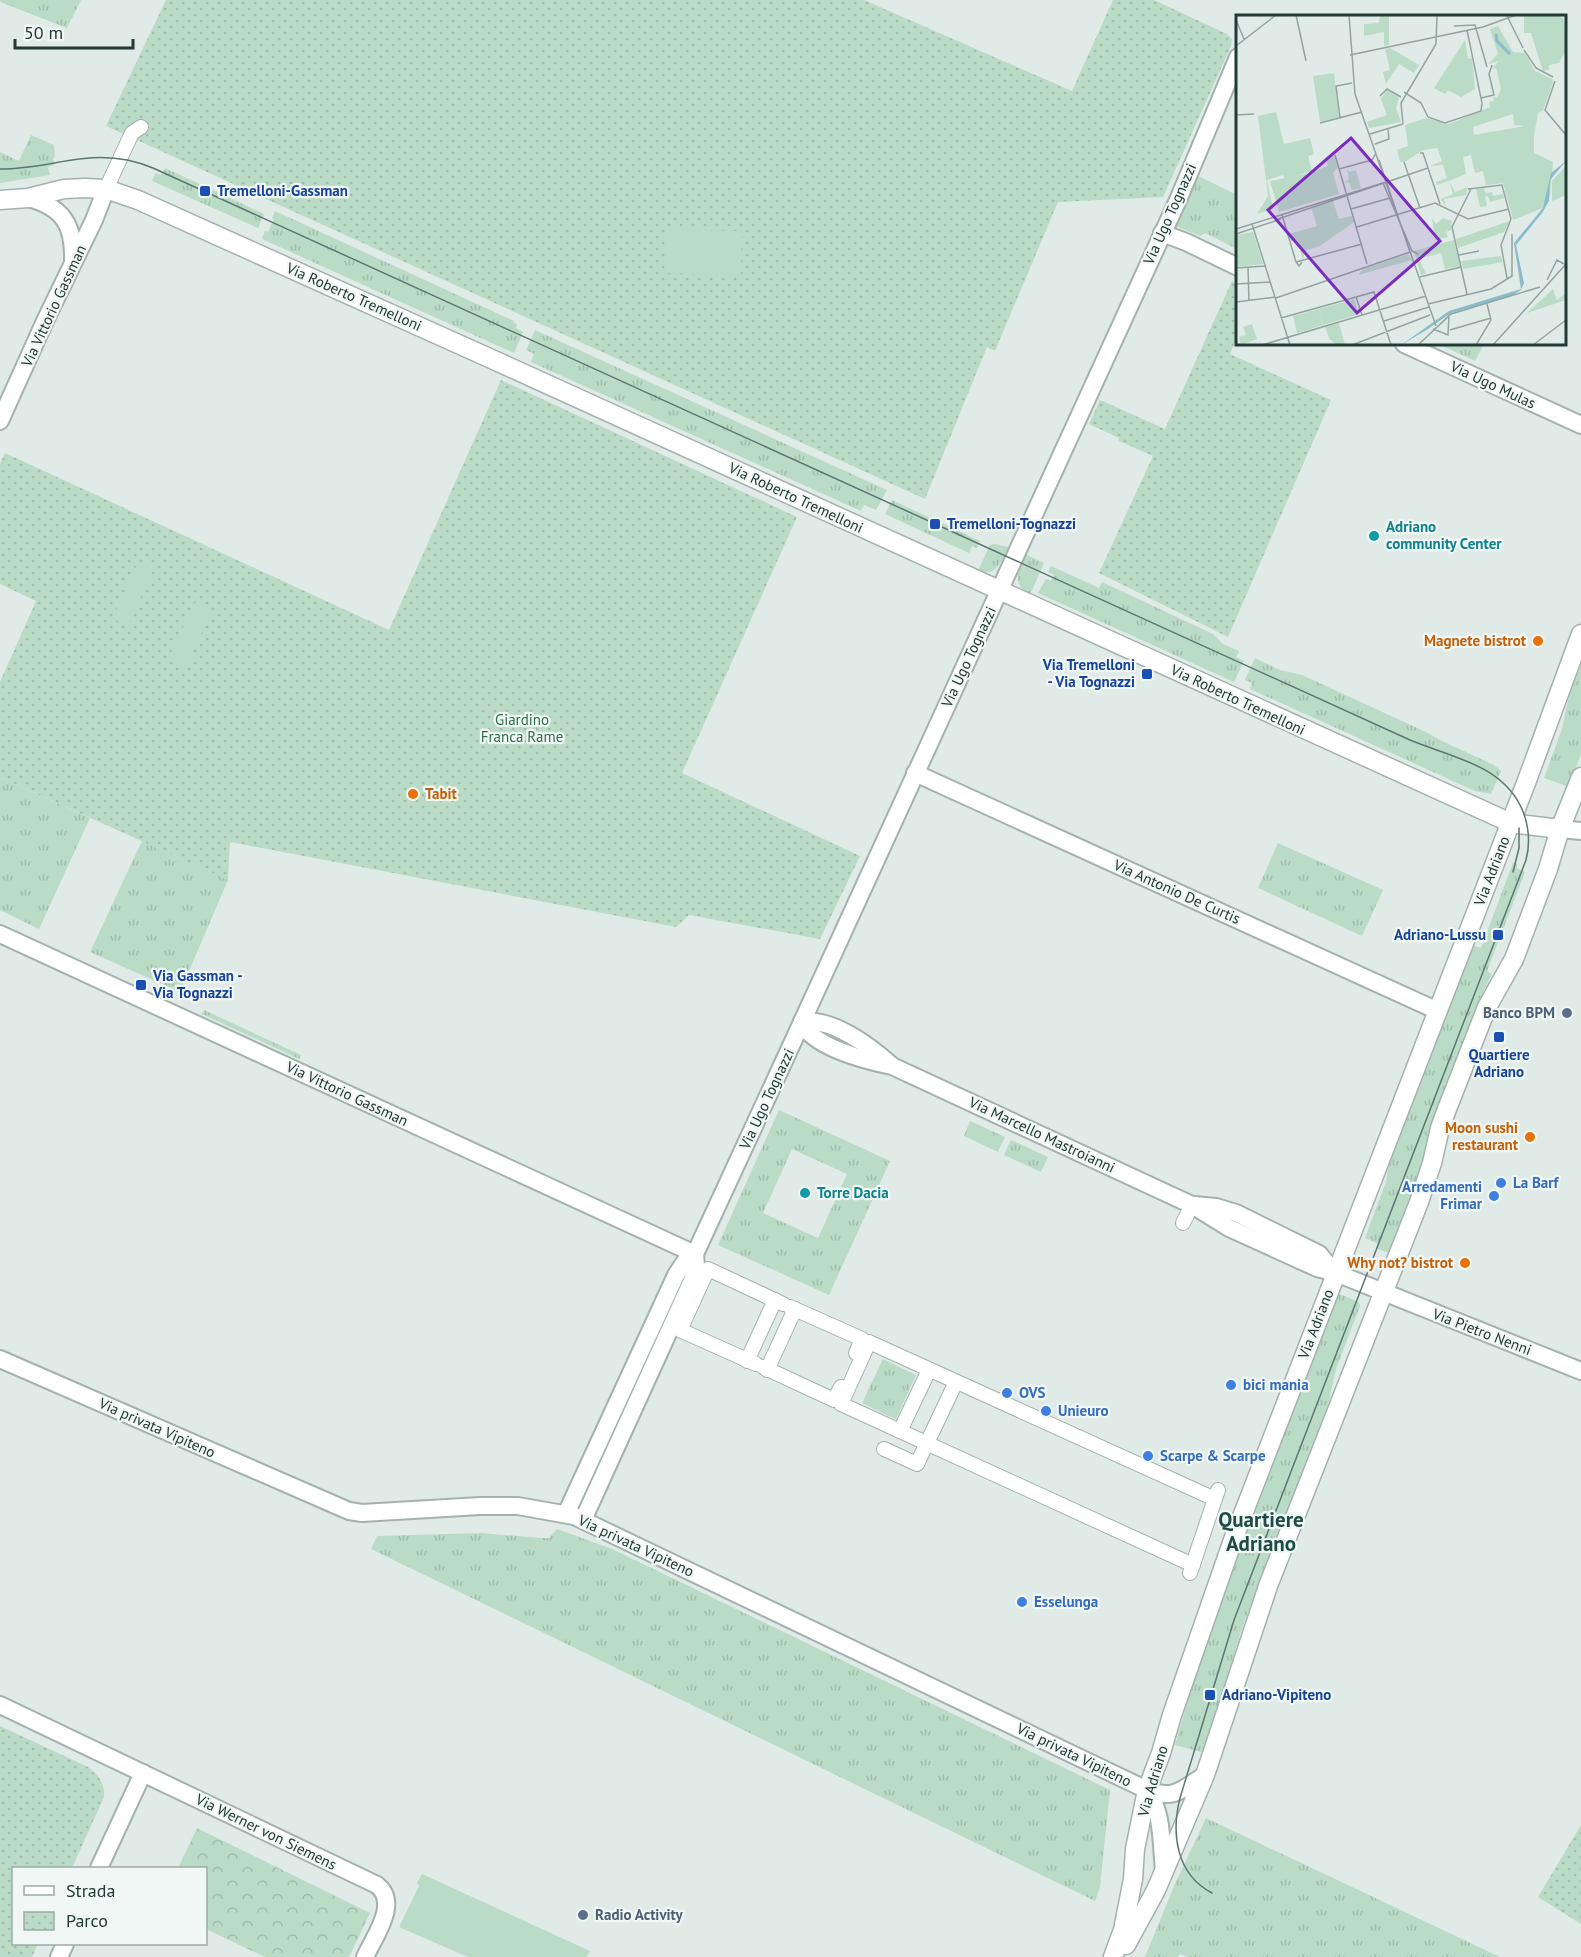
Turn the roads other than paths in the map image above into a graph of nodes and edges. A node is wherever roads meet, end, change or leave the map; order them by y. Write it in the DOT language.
graph roads {
  1 [pos="1236,62"];
  2 [pos="141,127"];
  3 [pos="105,189"];
  4 [pos="28,198"];
  5 [pos="0,200"];
  6 [pos="1162,233"];
  7 [pos="73,264"];
  8 [pos="1236,266"];
  9 [pos="1406,345"];
  10 [pos="0,421"];
  11 [pos="1581,425"];
  12 [pos="999,590"];
  13 [pos="1581,634"];
  14 [pos="915,773"];
  15 [pos="1581,777"];
  16 [pos="1511,823"];
  17 [pos="1560,829"];
  18 [pos="1581,831"];
  19 [pos="0,934"];
  20 [pos="1438,1011"];
  21 [pos="802,1022"];
  22 [pos="1192,1205"];
  23 [pos="1183,1223"];
  24 [pos="695,1254"];
  25 [pos="1336,1274"];
  26 [pos="1383,1293"];
  27 [pos="786,1305"];
  28 [pos="0,1359"];
  29 [pos="758,1366"];
  30 [pos="929,1370"];
  31 [pos="1581,1371"];
  32 [pos="956,1382"];
  33 [pos="900,1431"];
  34 [pos="927,1444"];
  35 [pos="884,1449"];
  36 [pos="566,1514"];
  37 [pos="583,1520"];
  38 [pos="0,1705"];
  39 [pos="143,1773"];
  40 [pos="1204,1775"];
  41 [pos="1147,1790"];
  42 [pos="100,1867"];
  43 [pos="1164,1869"];
  44 [pos="364,1957"];
  45 [pos="1113,1957"];
  46 [pos="1119,1957"];
  1 -- 6 [label="street, Via Ugo Tognazzi"];
  2 -- 3 [label="street"];
  3 -- 4 [label="street, Via Roberto Tremelloni"];
  3 -- 7 [label="street, Via Vittorio Gassman"];
  3 -- 12 [label="street, Via Roberto Tremelloni"];
  4 -- 5 [label="street, Via Roberto Tremelloni"];
  4 -- 7 [label="street, Via Roberto Tremelloni"];
  6 -- 8 [label="street"];
  6 -- 12 [label="street, Via Ugo Tognazzi"];
  7 -- 10 [label="street, Via Vittorio Gassman"];
  9 -- 11 [label="street, Via Ugo Mulas"];
  12 -- 14 [label="street, Via Ugo Tognazzi"];
  12 -- 16 [label="street, Via Roberto Tremelloni"];
  13 -- 16 [label="street, Via Adriano"];
  14 -- 20 [label="street, Via Antonio De Curtis"];
  14 -- 21 [label="street, Via Ugo Tognazzi"];
  15 -- 17 [label="street"];
  16 -- 17 [label="street, Via Roberto Tremelloni"];
  16 -- 20 [label="street, Via Adriano"];
  17 -- 18 [label="street"];
  17 -- 26 [label="street"];
  19 -- 24 [label="street, Via Vittorio Gassman"];
  20 -- 25 [label="street, Via Adriano"];
  21 -- 22 [label="street, Via Marcello Mastroianni"];
  21 -- 24 [label="street, Via Ugo Tognazzi"];
  22 -- 23 [label="street"];
  22 -- 25 [label="street, Via Marcello Mastroianni"];
  24 -- 36 [label="street, Via Ugo Tognazzi"];
  24 -- 37 [label="street, Via Ugo Tognazzi"];
  25 -- 26 [label="street, Via Marcello Mastroianni"];
  25 -- 41 [label="street, Via Adriano"];
  26 -- 31 [label="street, Via Pietro Nenni"];
  26 -- 40 [label="street"];
  27 -- 29 [label="street"];
  27 -- 29 [label="street"];
  27 -- 29 [label="street"];
  27 -- 29 [label="street"];
  28 -- 36 [label="street, Via privata Vipiteno"];
  30 -- 32 [label="street"];
  30 -- 33 [label="street"];
  30 -- 33 [label="street"];
  32 -- 34 [label="street"];
  32 -- 34 [label="street"];
  33 -- 34 [label="street"];
  34 -- 35 [label="street"];
  36 -- 37 [label="street, Via privata Vipiteno"];
  37 -- 41 [label="street, Via privata Vipiteno"];
  38 -- 39 [label="street, Via Werner von Siemens"];
  39 -- 42 [label="street"];
  39 -- 44 [label="street, Via Werner von Siemens"];
  40 -- 41 [label="street, Via privata Vipiteno"];
  40 -- 43 [label="street"];
  41 -- 43 [label="street"];
  41 -- 45 [label="street, Via Adriano"];
  43 -- 46 [label="street"];
}
